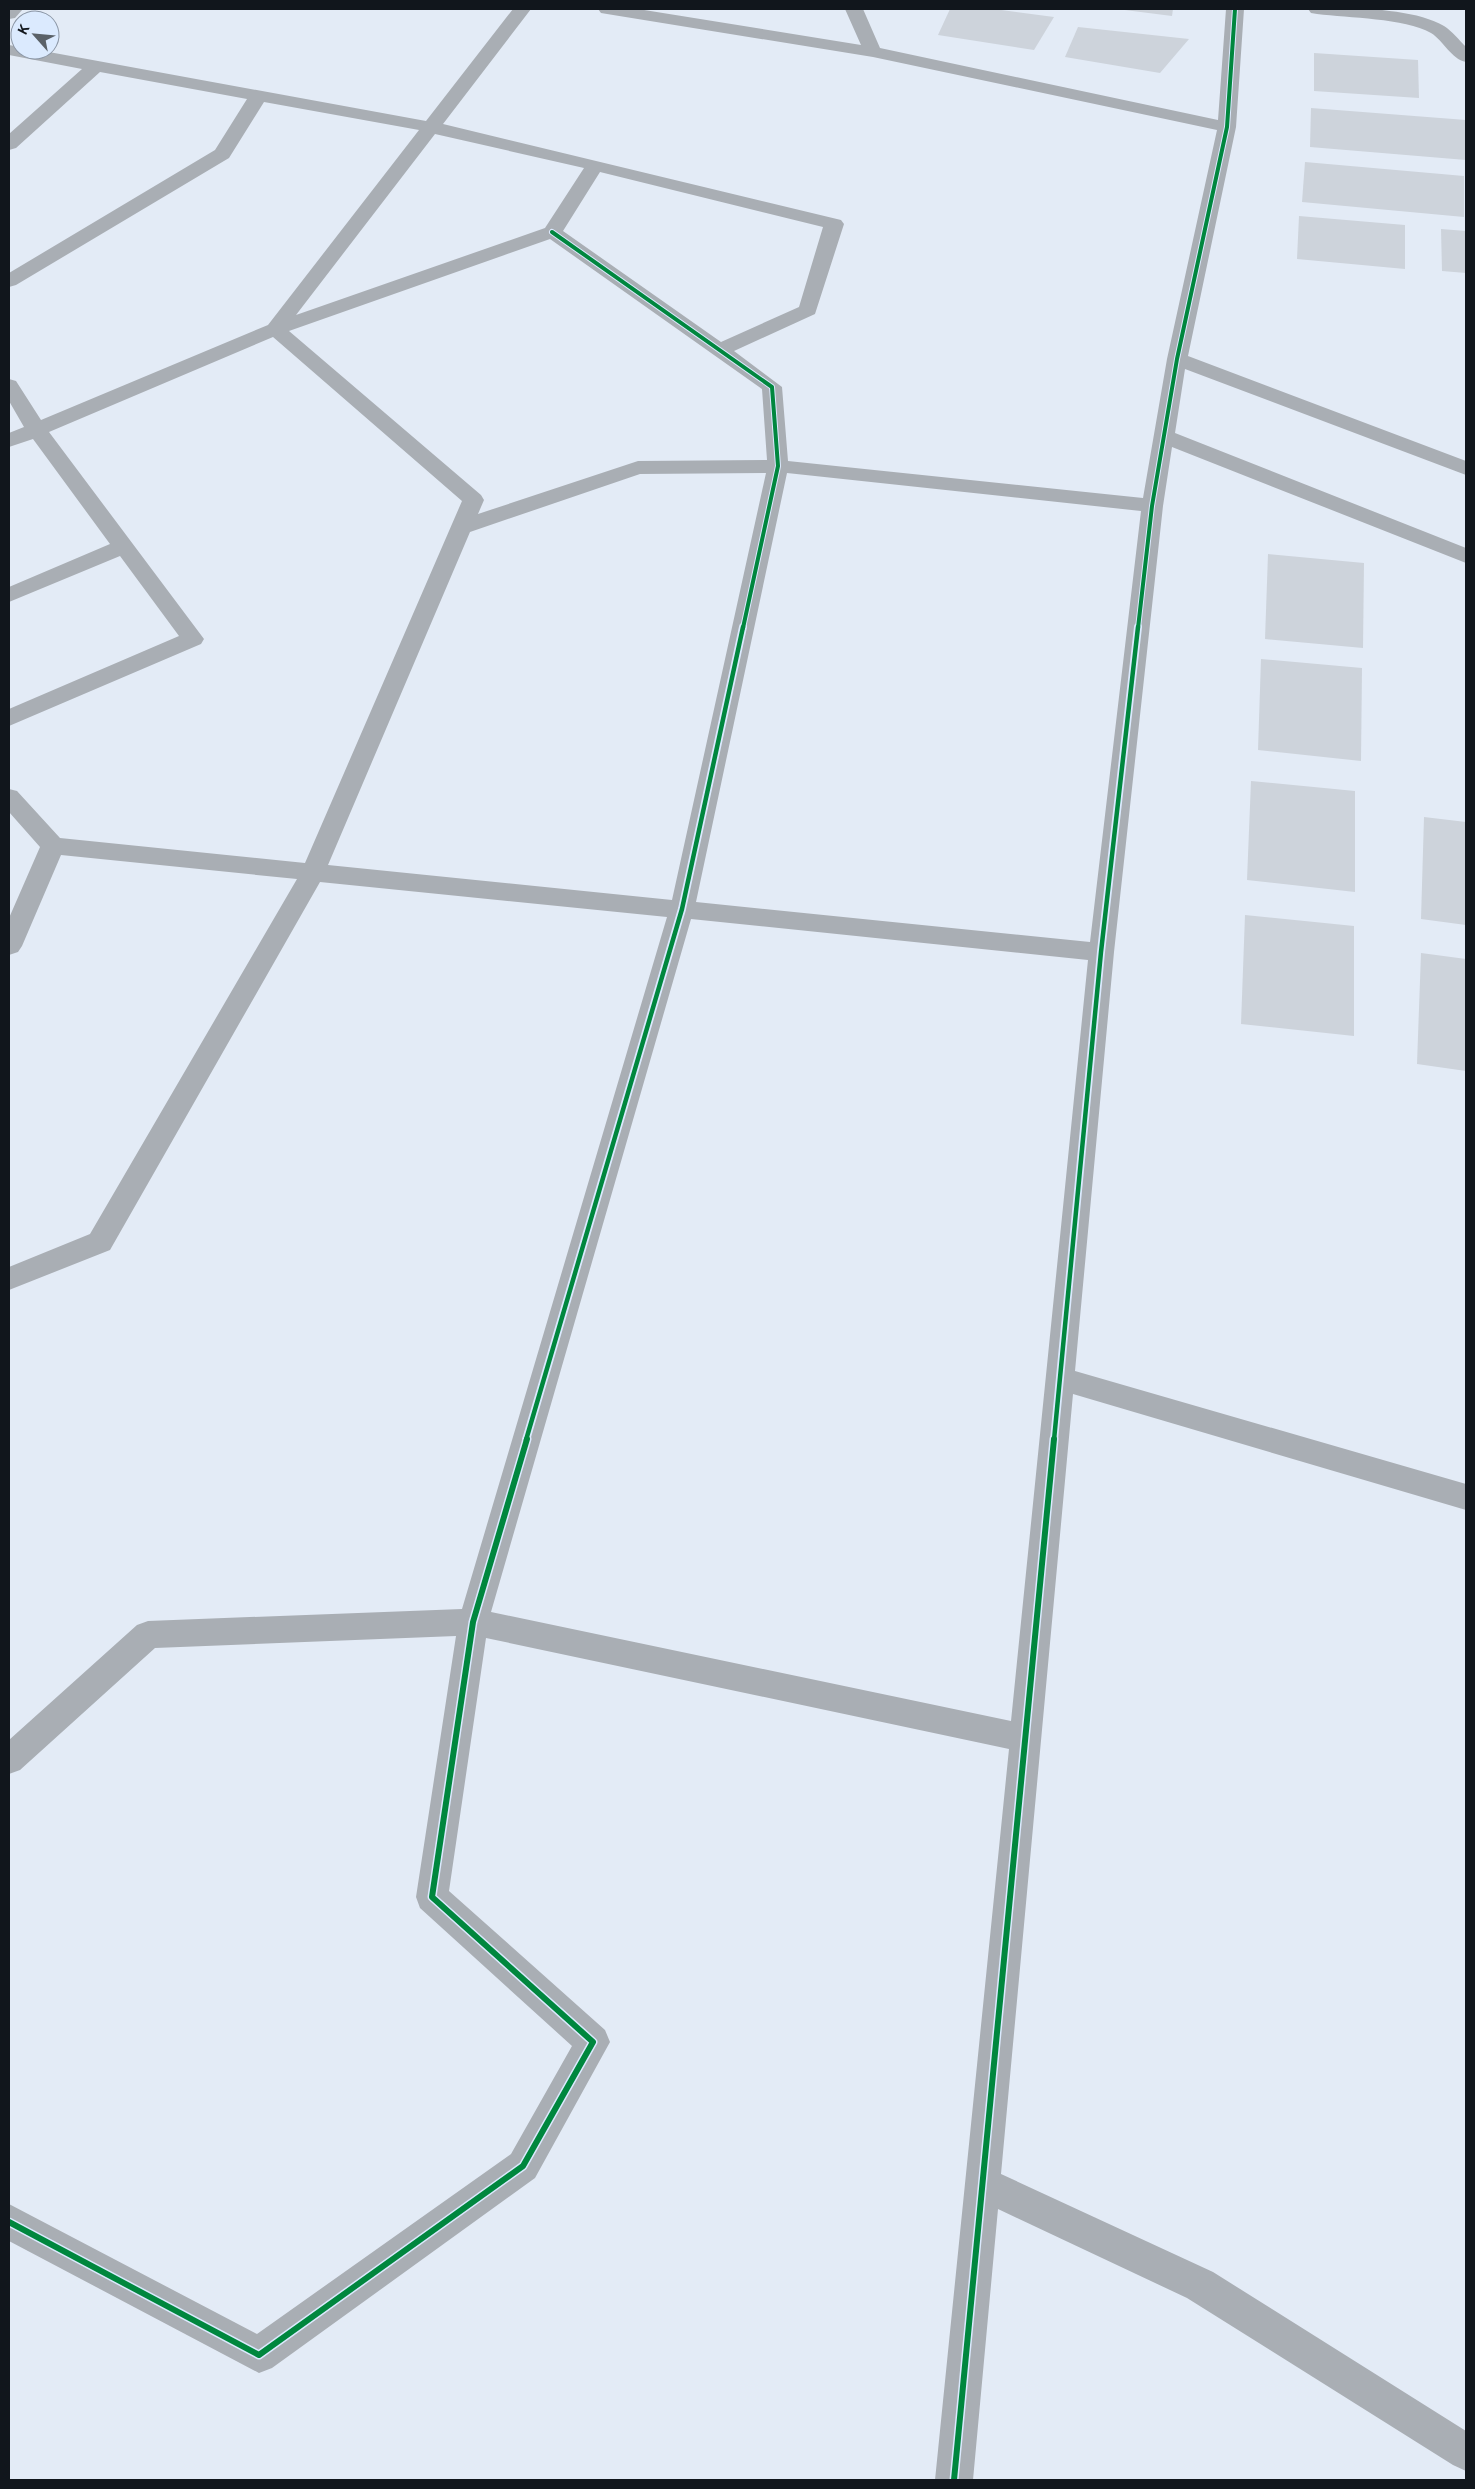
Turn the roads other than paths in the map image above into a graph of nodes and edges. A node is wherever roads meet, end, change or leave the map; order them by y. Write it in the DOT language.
graph roads {
  1 [pos="14,9"];
  2 [pos="522,9"];
  3 [pos="607,9"];
  4 [pos="854,9"];
  5 [pos="1235,9"];
  6 [pos="1317,9"];
  7 [pos="9,14"];
  8 [pos="9,50"];
  9 [pos="873,52"];
  10 [pos="1466,57"];
  11 [pos="96,66"];
  12 [pos="259,95"];
  13 [pos="431,126"];
  14 [pos="1227,127"];
  15 [pos="9,144"];
  16 [pos="595,165"];
  17 [pos="552,232"];
  18 [pos="9,281"];
  19 [pos="275,329"];
  20 [pos="719,350"];
  21 [pos="1177,359"];
  22 [pos="9,385"];
  23 [pos="36,429"];
  24 [pos="1165,437"];
  25 [pos="9,441"];
  26 [pos="778,466"];
  27 [pos="1466,468"];
  28 [pos="1152,506"];
  29 [pos="462,527"];
  30 [pos="124,546"];
  31 [pos="1466,556"];
  32 [pos="9,595"];
  33 [pos="9,718"];
  34 [pos="9,797"];
  35 [pos="53,846"];
  36 [pos="313,872"];
  37 [pos="682,909"];
  38 [pos="9,946"];
  39 [pos="1102,952"];
  40 [pos="9,1279"];
  41 [pos="1060,1378"];
  42 [pos="1466,1497"];
  43 [pos="474,1622"];
  44 [pos="1025,1738"];
  45 [pos="9,1760"];
  46 [pos="982,2184"];
  47 [pos="9,2222"];
  48 [pos="1466,2452"];
  49 [pos="954,2480"];
  1 -- 7 [label="street"];
  2 -- 13 [label="street"];
  3 -- 9 [label="street"];
  4 -- 9 [label="street"];
  5 -- 14 [label="street"];
  6 -- 10 [label="street"];
  8 -- 11 [label="street"];
  9 -- 14 [label="street"];
  11 -- 12 [label="street"];
  11 -- 15 [label="street"];
  12 -- 13 [label="street"];
  12 -- 18 [label="street"];
  13 -- 16 [label="street"];
  13 -- 19 [label="street"];
  14 -- 21 [label="street"];
  16 -- 17 [label="street"];
  16 -- 20 [label="street"];
  17 -- 19 [label="street"];
  17 -- 20 [label="street"];
  19 -- 23 [label="street"];
  19 -- 29 [label="street"];
  20 -- 26 [label="street"];
  21 -- 24 [label="street"];
  21 -- 27 [label="street"];
  22 -- 23 [label="street"];
  23 -- 25 [label="street"];
  23 -- 30 [label="street"];
  24 -- 28 [label="street"];
  24 -- 31 [label="street"];
  26 -- 28 [label="street"];
  26 -- 29 [label="street"];
  26 -- 37 [label="street"];
  28 -- 39 [label="street"];
  29 -- 36 [label="street"];
  30 -- 32 [label="street"];
  30 -- 33 [label="street"];
  34 -- 35 [label="street"];
  35 -- 36 [label="street"];
  35 -- 38 [label="street"];
  36 -- 37 [label="street"];
  36 -- 40 [label="street"];
  37 -- 39 [label="street"];
  37 -- 43 [label="street"];
  39 -- 41 [label="street"];
  41 -- 42 [label="street"];
  41 -- 44 [label="street"];
  43 -- 44 [label="street"];
  43 -- 45 [label="street"];
  43 -- 47 [label="street"];
  44 -- 46 [label="street"];
  46 -- 48 [label="street"];
  46 -- 49 [label="street"];
}
